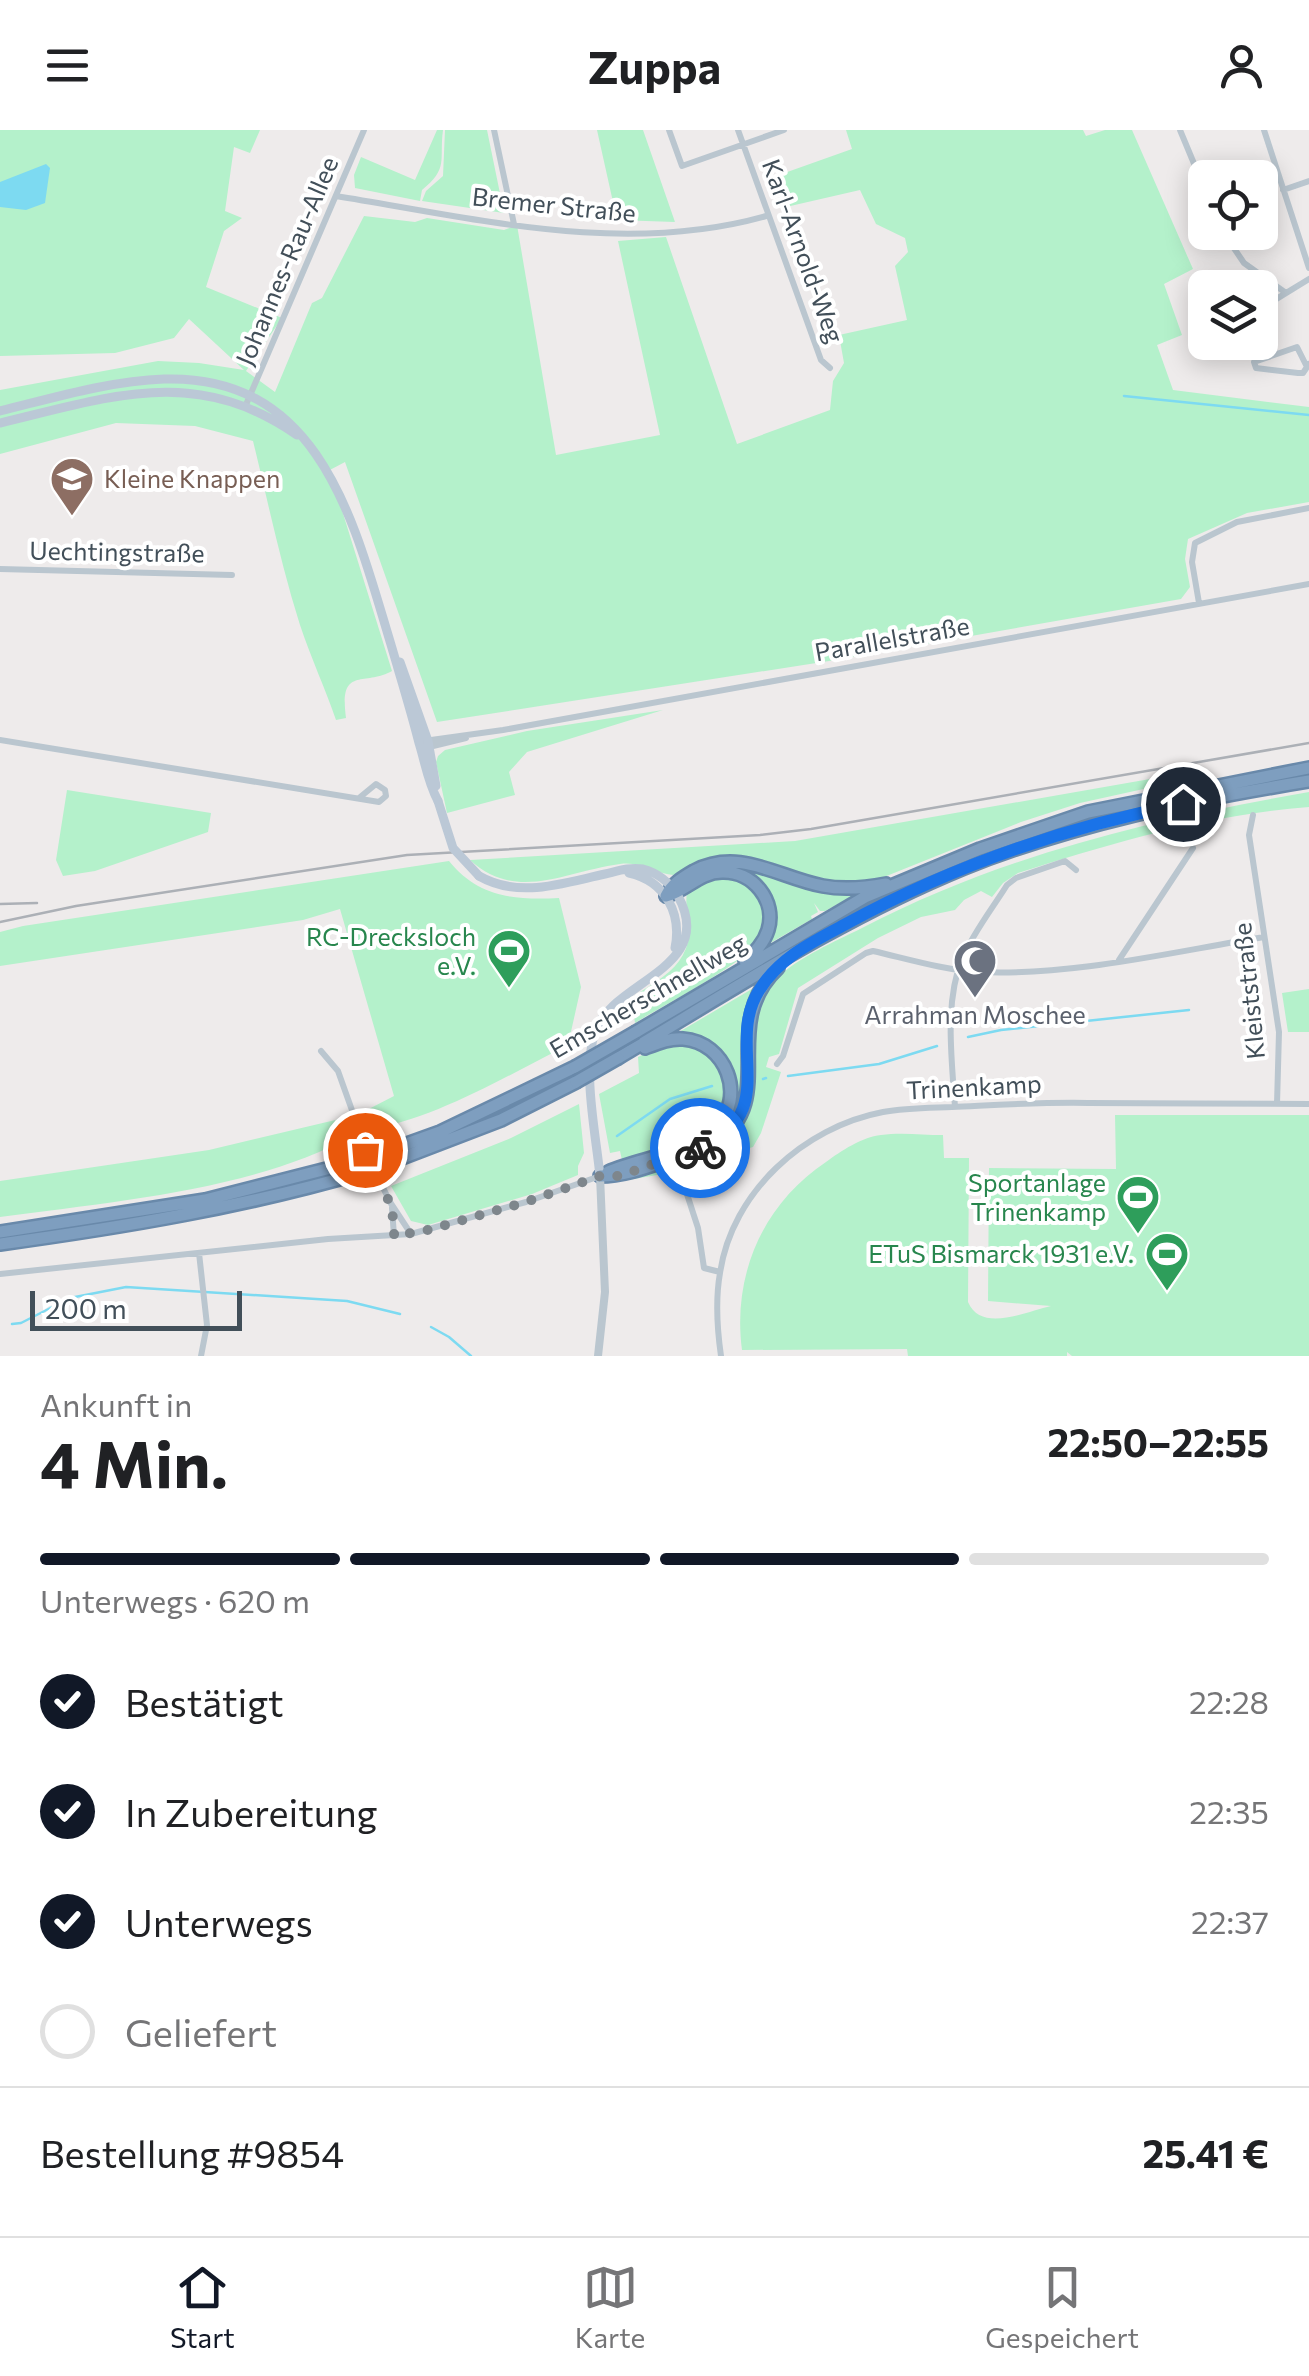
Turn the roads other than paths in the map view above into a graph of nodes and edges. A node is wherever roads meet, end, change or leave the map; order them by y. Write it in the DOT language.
graph roads {
  1 [pos="364,130"];
  2 [pos="494,130"];
  3 [pos="668,130"];
  4 [pos="738,130"];
  5 [pos="784,130"];
  6 [pos="1180,130"];
  7 [pos="1264,130"];
  8 [pos="744,144"];
  9 [pos="1192,160"];
  10 [pos="1309,181"];
  11 [pos="1284,190"];
  12 [pos="336,196"];
  13 [pos="766,216"];
  14 [pos="514,224"];
  15 [pos="1235,250"];
  16 [pos="1309,268"];
  17 [pos="1309,279"];
  18 [pos="1286,293"];
  19 [pos="1278,298"];
  20 [pos="1307,364"];
  21 [pos="830,368"];
  22 [pos="247,402"];
  23 [pos="0,411"];
  24 [pos="0,423"];
  25 [pos="1309,508"];
  26 [pos="0,570"];
  27 [pos="232,575"];
  28 [pos="1309,584"];
  29 [pos="1199,603"];
  30 [pos="0,740"];
  31 [pos="424,745"];
  32 [pos="1309,768"];
  33 [pos="1309,781"];
  34 [pos="358,798"];
  35 [pos="1253,815"];
  36 [pos="1193,848"];
  37 [pos="1076,870"];
  38 [pos="919,875"];
  39 [pos="671,892"];
  40 [pos="1264,936"];
  41 [pos="798,950"];
  42 [pos="1118,960"];
  43 [pos="958,970"];
  44 [pos="723,980"];
  45 [pos="637,1048"];
  46 [pos="321,1051"];
  47 [pos="777,1064"];
  48 [pos="1277,1104"];
  49 [pos="1309,1104"];
  50 [pos="955,1107"];
  51 [pos="378,1161"];
  52 [pos="359,1167"];
  53 [pos="600,1176"];
  54 [pos="684,1185"];
  55 [pos="390,1202"];
  56 [pos="0,1232"];
  57 [pos="411,1234"];
  58 [pos="394,1236"];
  59 [pos="0,1244"];
  60 [pos="199,1253"];
  61 [pos="720,1272"];
  62 [pos="0,1274"];
  63 [pos="201,1356"];
  64 [pos="598,1356"];
  65 [pos="721,1356"];
  1 -- 12 [label="street, Johannes-Rau-Allee"];
  2 -- 14 [label="street"];
  3 -- 8 [label="street, Karl-Arnold-Weg"];
  4 -- 8 [label="street, Karl-Arnold-Weg"];
  5 -- 8 [label="street"];
  6 -- 9 [label="street"];
  7 -- 11 [label="street"];
  8 -- 13 [label="street, Karl-Arnold-Weg"];
  10 -- 11 [label="street"];
  11 -- 16 [label="street"];
  12 -- 14 [label="street, Bremer Straße"];
  12 -- 22 [label="street, Johannes-Rau-Allee"];
  13 -- 14 [label="street, Bremer Straße"];
  13 -- 21 [label="street, Karl-Arnold-Weg"];
  15 -- 18 [label="street"];
  17 -- 18 [label="street"];
  18 -- 19 [label="street"];
  20 -- 20 [label="street"];
  22 -- 23 [label="main road"];
  22 -- 24 [label="main road"];
  22 -- 31 [label="main road"];
  25 -- 29 [label="street"];
  26 -- 27 [label="street, Uechtingstraße"];
  28 -- 29 [label="street, Parallelstraße"];
  29 -- 31 [label="street, Parallelstraße"];
  30 -- 34 [label="street"];
  31 -- 39 [label="main road, bridge"];
  32 -- 38 [label="highway, Emscherschnellweg"];
  33 -- 41 [label="highway, Emscherschnellweg"];
  35 -- 40 [label="street, Kleiststraße"];
  36 -- 42 [label="street"];
  37 -- 43 [label="street"];
  38 -- 39 [label="highway"];
  38 -- 44 [label="highway, Emscherschnellweg"];
  39 -- 44 [label="highway"];
  39 -- 53 [label="main road"];
  40 -- 42 [label="street"];
  40 -- 48 [label="street, Kleiststraße"];
  41 -- 45 [label="highway, Emscherschnellweg"];
  41 -- 53 [label="highway"];
  42 -- 43 [label="street"];
  43 -- 47 [label="street"];
  43 -- 50 [label="street"];
  44 -- 51 [label="highway, Emscherschnellweg, bridge"];
  45 -- 51 [label="highway, Emscherschnellweg, bridge"];
  45 -- 53 [label="highway"];
  46 -- 55 [label="street"];
  48 -- 49 [label="street, Trinenkamp"];
  48 -- 50 [label="street, Trinenkamp"];
  50 -- 61 [label="street, Trinenkamp"];
  51 -- 52 [label="highway, Emscherschnellweg, bridge"];
  52 -- 56 [label="highway, Emscherschnellweg"];
  52 -- 59 [label="highway, Emscherschnellweg"];
  53 -- 57 [label="street"];
  53 -- 64 [label="street"];
  54 -- 61 [label="street"];
  55 -- 57 [label="street"];
  55 -- 58 [label="street"];
  57 -- 58 [label="street"];
  58 -- 60 [label="street"];
  60 -- 62 [label="street"];
  60 -- 63 [label="street"];
  61 -- 65 [label="street, Trinenkamp"];
}
